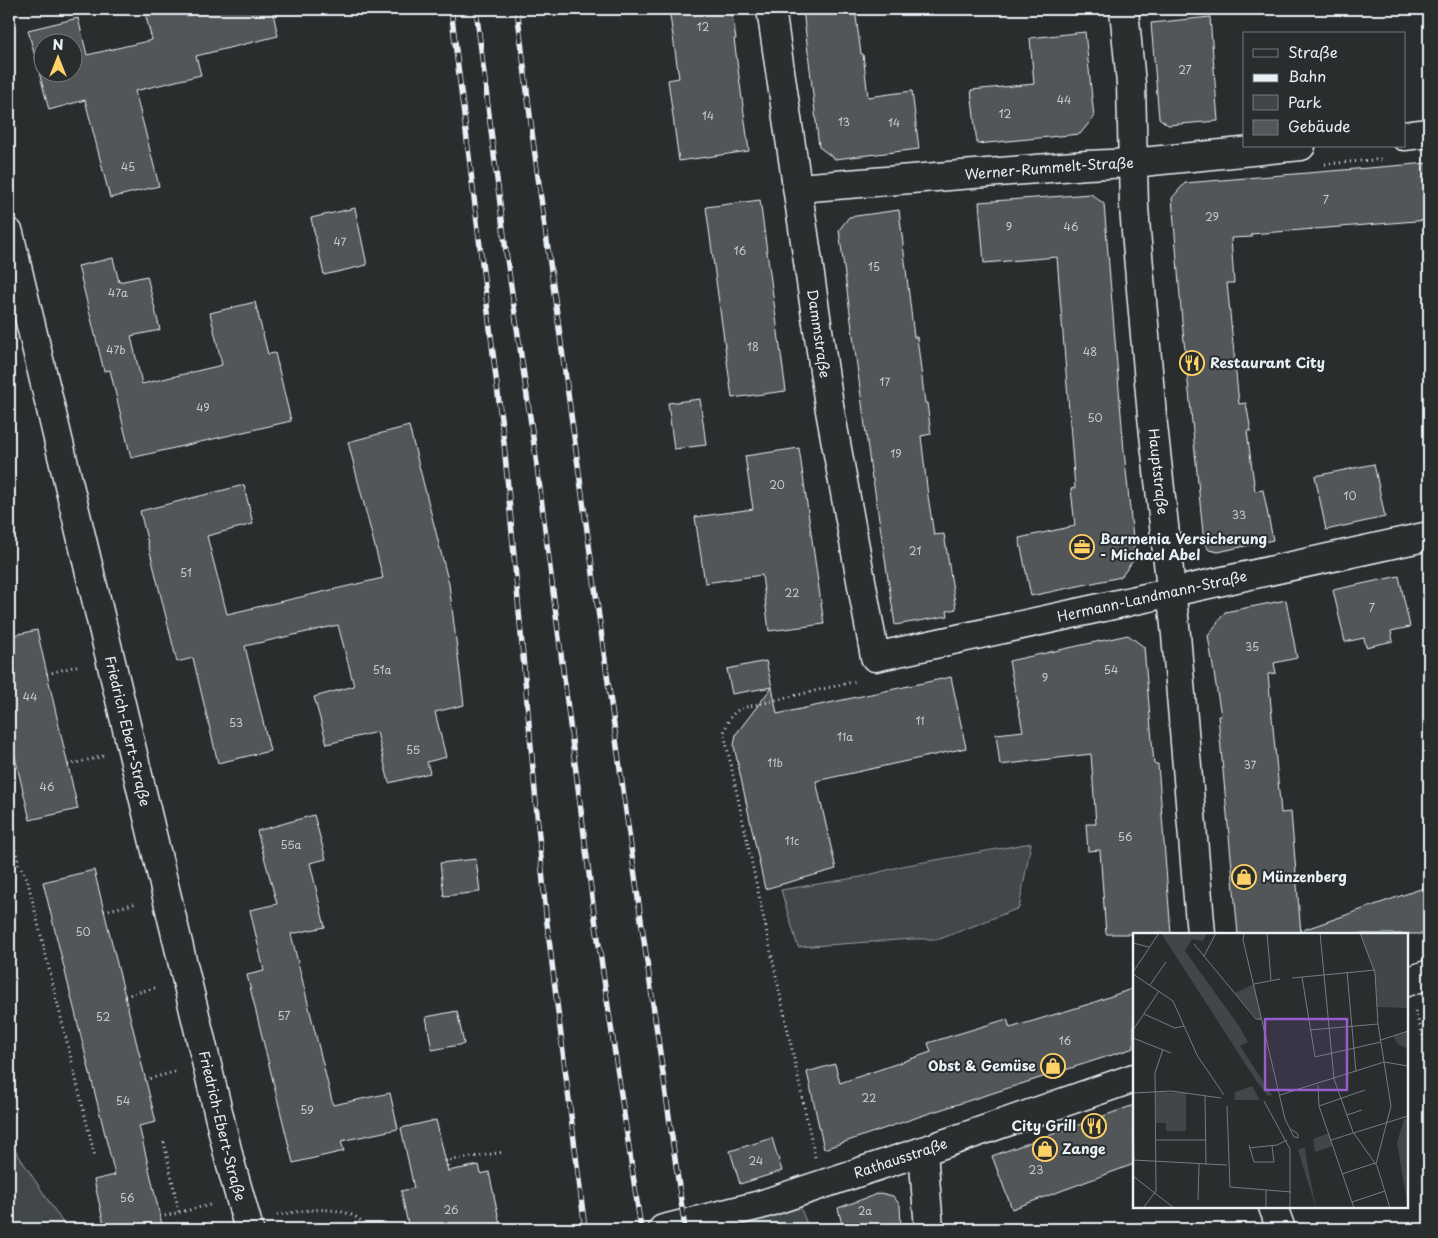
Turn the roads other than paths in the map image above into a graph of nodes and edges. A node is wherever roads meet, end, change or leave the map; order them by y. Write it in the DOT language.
graph roads {
  1 [pos="771,9"];
  2 [pos="1124,9"];
  3 [pos="1429,133"];
  4 [pos="1406,143"];
  5 [pos="1281,148"];
  6 [pos="1132,163"];
  7 [pos="798,188"];
  8 [pos="9,232"];
  9 [pos="1429,536"];
  10 [pos="1171,593"];
  11 [pos="875,657"];
  12 [pos="1201,933"];
  13 [pos="1429,974"];
  14 [pos="1409,993"];
  15 [pos="1133,1078"];
  16 [pos="923,1151"];
  17 [pos="1273,1208"];
  18 [pos="249,1229"];
  19 [pos="663,1229"];
  20 [pos="929,1229"];
  21 [pos="1281,1229"];
  1 -- 7 [label="street, Dammstraße"];
  2 -- 6 [label="street, Hauptstraße"];
  3 -- 4 [label="street"];
  5 -- 6 [label="street, Werner-Rummelt-Straße"];
  6 -- 7 [label="street, Werner-Rummelt-Straße"];
  6 -- 10 [label="street, Hauptstraße"];
  7 -- 11 [label="street, Dammstraße"];
  8 -- 18 [label="street, Friedrich-Ebert-Straße"];
  9 -- 10 [label="street, Hermann-Landmann-Straße"];
  10 -- 11 [label="street, Hermann-Landmann-Straße"];
  10 -- 12 [label="street, Hauptstraße"];
  13 -- 14 [label="street"];
  15 -- 16 [label="street, Rathausstraße"];
  16 -- 19 [label="street, Rathausstraße"];
  16 -- 20 [label="street"];
  17 -- 21 [label="street"];
}
